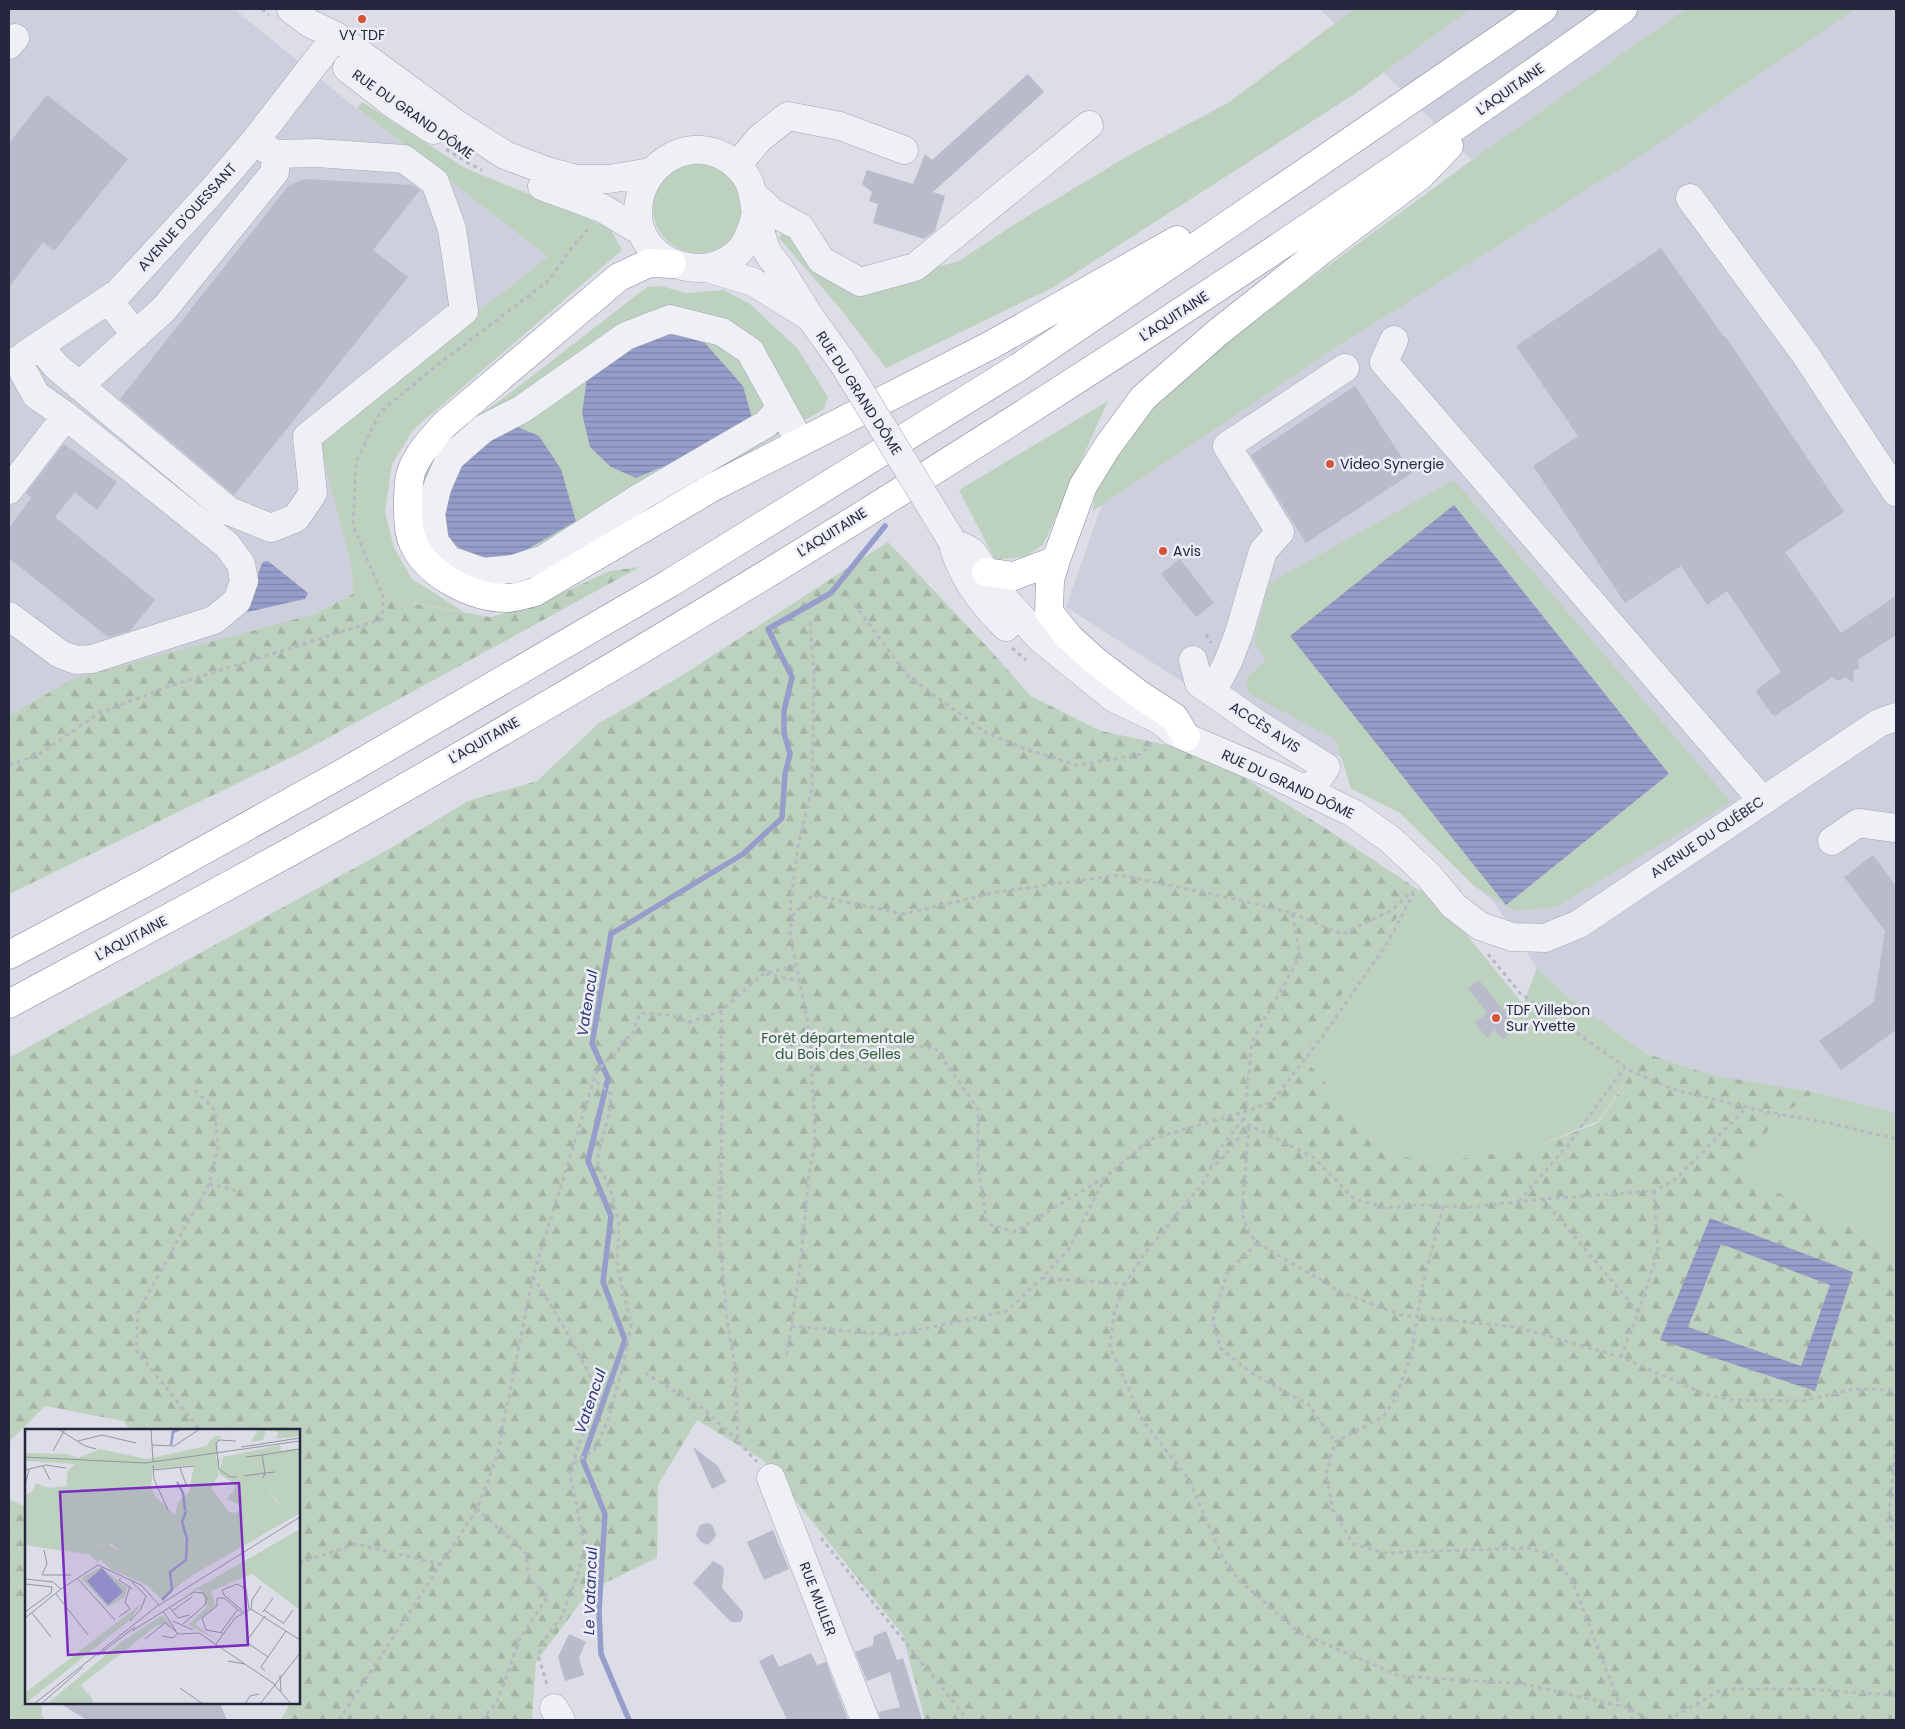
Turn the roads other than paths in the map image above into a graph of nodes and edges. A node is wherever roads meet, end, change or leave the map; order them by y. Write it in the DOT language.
graph roads {
  1 [pos="1543,9"];
  2 [pos="1623,9"];
  3 [pos="300,16"];
  4 [pos="331,43"];
  5 [pos="1484,108"];
  6 [pos="1090,126"];
  7 [pos="265,148"];
  8 [pos="904,150"];
  9 [pos="737,166"];
  10 [pos="651,172"];
  11 [pos="1300,176"];
  12 [pos="1690,198"];
  13 [pos="755,205"];
  14 [pos="642,232"];
  15 [pos="672,264"];
  16 [pos="707,268"];
  17 [pos="108,300"];
  18 [pos="810,317"];
  19 [pos="136,335"];
  20 [pos="1394,340"];
  21 [pos="22,357"];
  22 [pos="1345,368"];
  23 [pos="79,386"];
  24 [pos="781,408"];
  25 [pos="66,416"];
  26 [pos="800,442"];
  27 [pos="9,490"];
  28 [pos="1896,492"];
  29 [pos="967,556"];
  30 [pos="1056,560"];
  31 [pos="9,616"];
  32 [pos="1193,660"];
  33 [pos="1212,692"];
  34 [pos="1896,718"];
  35 [pos="1172,733"];
  36 [pos="1305,789"];
  37 [pos="1762,800"];
  38 [pos="1896,828"];
  39 [pos="1832,841"];
  40 [pos="1512,937"];
  41 [pos="9,955"];
  42 [pos="9,1004"];
  43 [pos="771,1478"];
  44 [pos="866,1720"];
  1 -- 11 [label="highway"];
  2 -- 5 [label="highway, L'AQUITAINE"];
  3 -- 4 [label="street, RUE DU GRAND DÔME"];
  4 -- 7 [label="street, AVENUE D'OUESSANT"];
  4 -- 10 [label="street, RUE DU GRAND DÔME"];
  4 -- 14 [label="street, RUE DU GRAND DÔME"];
  5 -- 30 [label="highway"];
  5 -- 42 [label="highway, L'AQUITAINE"];
  6 -- 13 [label="street"];
  7 -- 17 [label="street, AVENUE D'OUESSANT"];
  7 -- 19 [label="street"];
  7 -- 23 [label="street"];
  8 -- 9 [label="street"];
  9 -- 10 [label="street"];
  9 -- 13 [label="street"];
  10 -- 14 [label="street"];
  11 -- 26 [label="highway"];
  11 -- 41 [label="highway"];
  12 -- 28 [label="street"];
  13 -- 16 [label="street"];
  13 -- 18 [label="street"];
  14 -- 15 [label="street"];
  15 -- 16 [label="street"];
  15 -- 26 [label="highway"];
  16 -- 18 [label="street, RUE DU GRAND DÔME"];
  17 -- 19 [label="street"];
  17 -- 21 [label="street, AVENUE D'OUESSANT"];
  18 -- 29 [label="street, RUE DU GRAND DÔME, bridge"];
  19 -- 23 [label="street"];
  20 -- 37 [label="street"];
  21 -- 23 [label="street"];
  21 -- 25 [label="street"];
  22 -- 33 [label="street"];
  24 -- 24 [label="street"];
  24 -- 26 [label="street"];
  25 -- 27 [label="street"];
  25 -- 31 [label="street"];
  29 -- 30 [label="highway"];
  29 -- 35 [label="street, RUE DU GRAND DÔME"];
  30 -- 35 [label="highway"];
  32 -- 33 [label="street, ACCÈS AVIS"];
  33 -- 36 [label="street, ACCÈS AVIS"];
  34 -- 37 [label="street, AVENUE DU QUÉBEC"];
  35 -- 36 [label="street, RUE DU GRAND DÔME"];
  36 -- 40 [label="street, RUE DU GRAND DÔME"];
  37 -- 40 [label="street, AVENUE DU QUÉBEC"];
  38 -- 39 [label="street"];
  43 -- 44 [label="street, RUE MULLER"];
}
